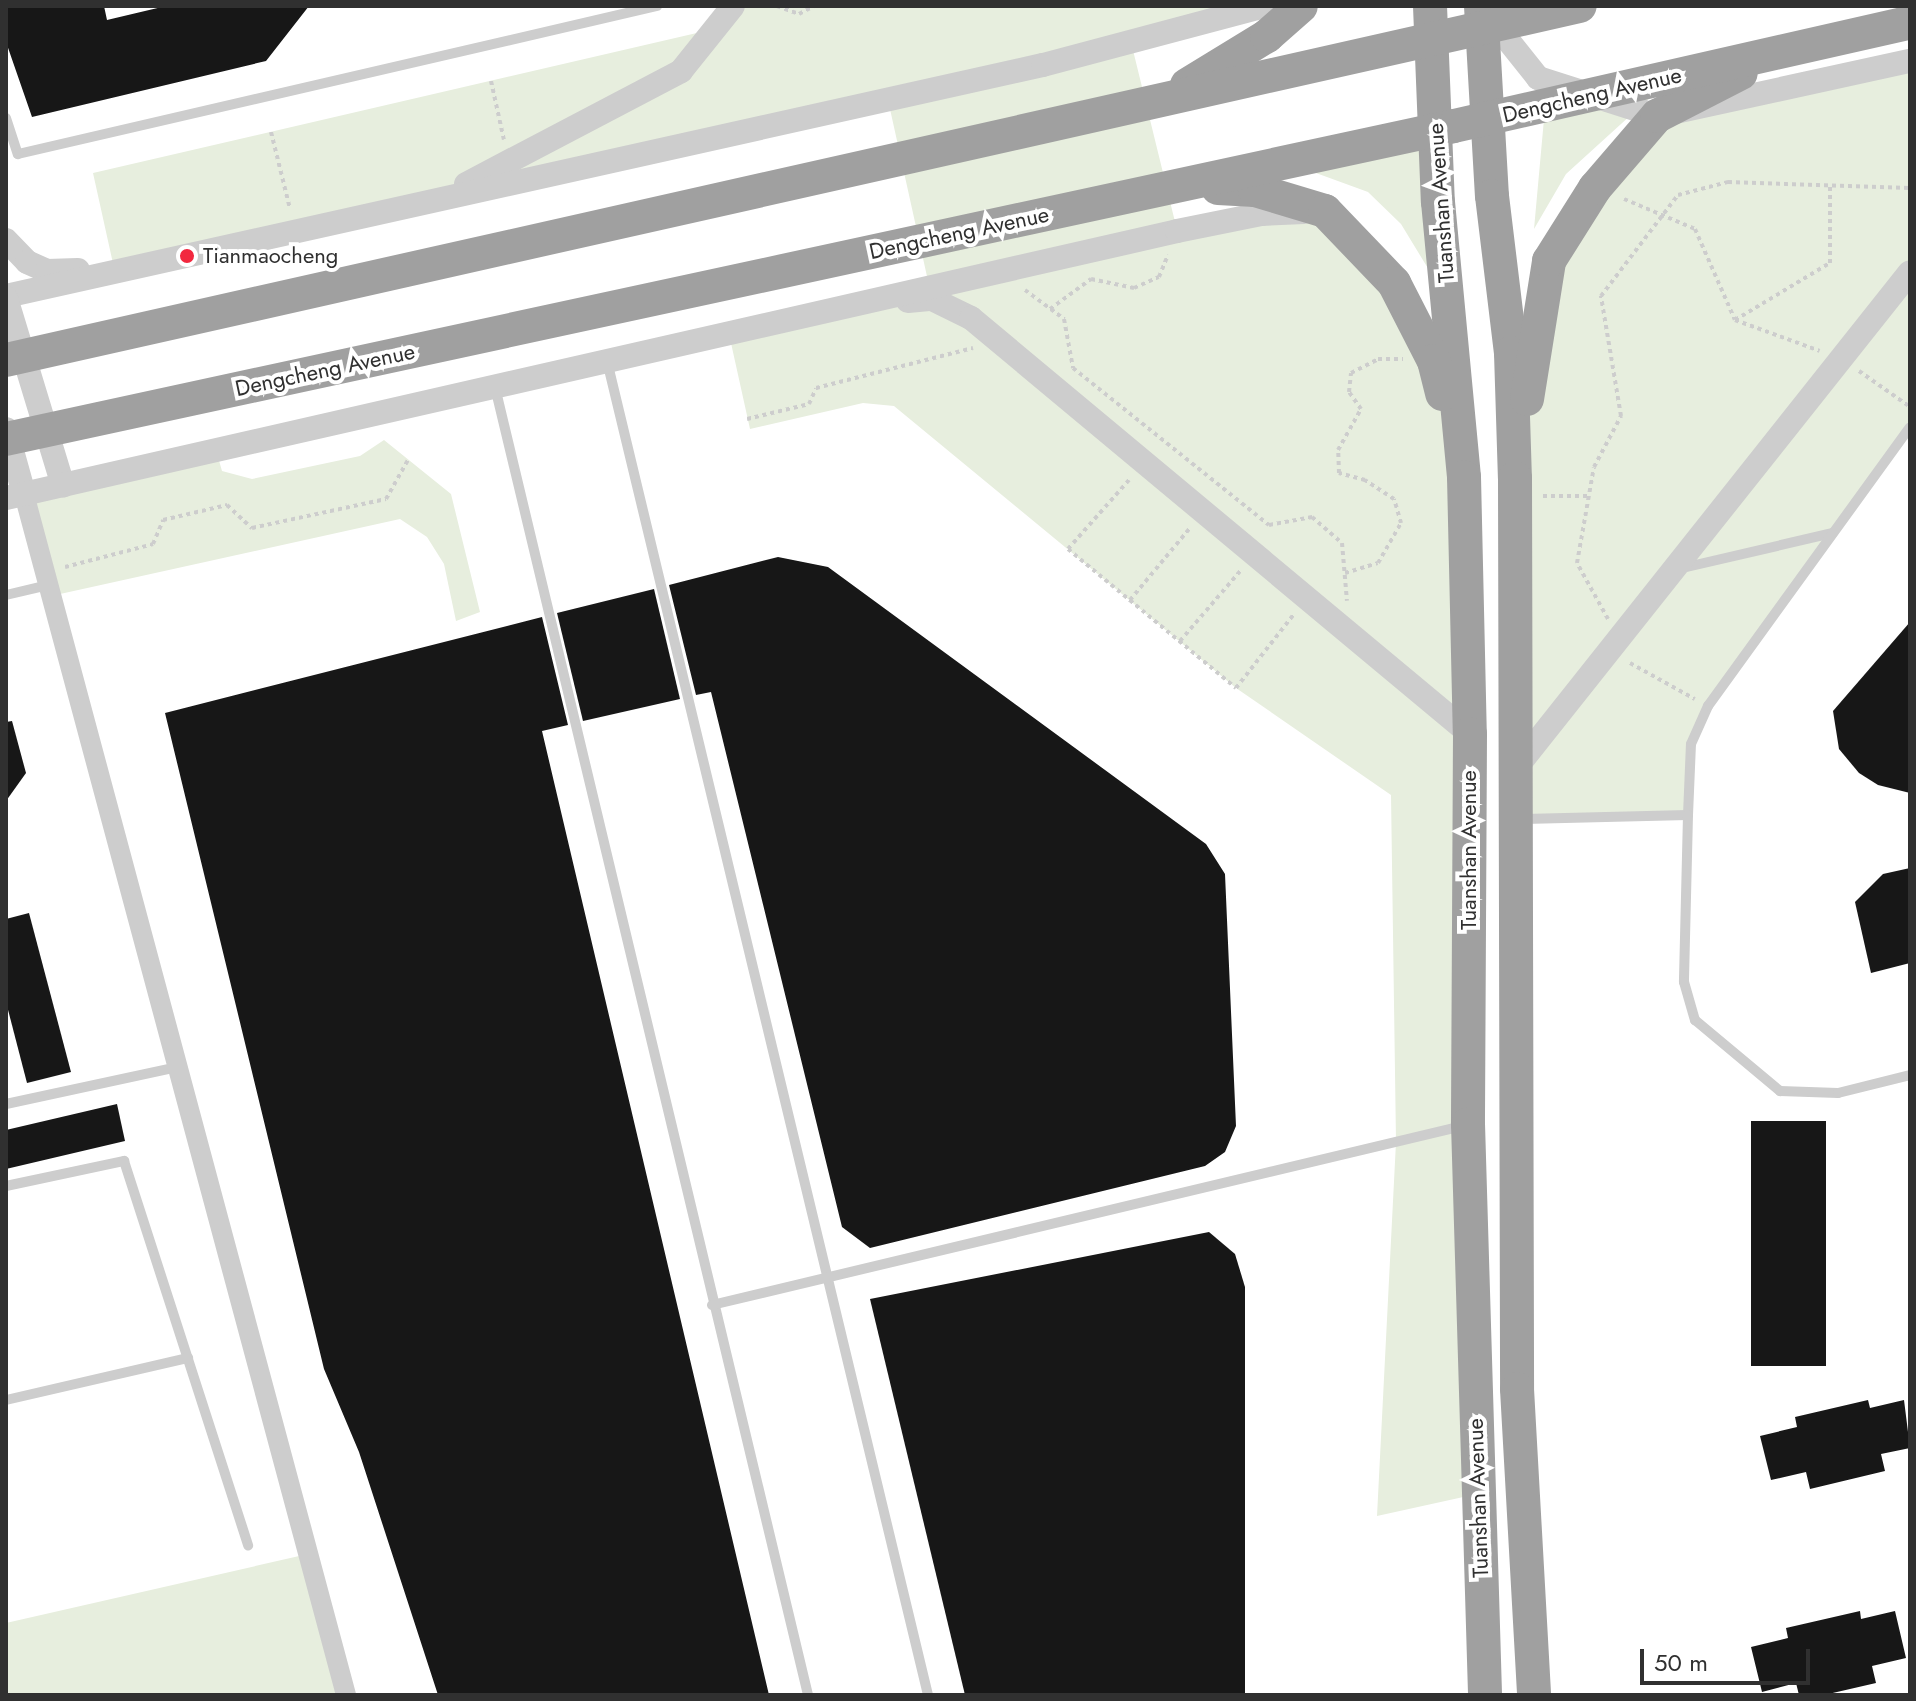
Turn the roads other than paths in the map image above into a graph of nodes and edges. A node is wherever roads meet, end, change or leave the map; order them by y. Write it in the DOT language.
graph roads {
  1 [pos="657,6"];
  2 [pos="733,6"];
  3 [pos="1264,6"];
  4 [pos="1301,6"];
  5 [pos="1580,6"];
  6 [pos="1481,13"];
  7 [pos="1910,22"];
  8 [pos="1431,23"];
  9 [pos="1788,50"];
  10 [pos="1910,61"];
  11 [pos="1164,100"];
  12 [pos="1657,116"];
  13 [pos="6,118"];
  14 [pos="1487,119"];
  15 [pos="1435,130"];
  16 [pos="1178,186"];
  17 [pos="437,200"];
  18 [pos="1325,211"];
  19 [pos="6,240"];
  20 [pos="137,267"];
  21 [pos="1910,272"];
  22 [pos="6,297"];
  23 [pos="854,305"];
  24 [pos="15,358"];
  25 [pos="607,361"];
  26 [pos="495,387"];
  27 [pos="1910,427"];
  28 [pos="46,430"];
  29 [pos="7,435"];
  30 [pos="63,486"];
  31 [pos="1515,487"];
  32 [pos="1464,493"];
  33 [pos="15,496"];
  34 [pos="1833,533"];
  35 [pos="1673,570"];
  36 [pos="47,579"];
  37 [pos="6,595"];
  38 [pos="1470,734"];
  39 [pos="1516,768"];
  40 [pos="1688,815"];
  41 [pos="1515,820"];
  42 [pos="177,1067"];
  43 [pos="1910,1075"];
  44 [pos="6,1104"];
  45 [pos="1468,1124"];
  46 [pos="6,1186"];
  47 [pos="828,1277"];
  48 [pos="712,1305"];
  49 [pos="188,1358"];
  50 [pos="6,1400"];
  51 [pos="248,1545"];
  52 [pos="346,1695"];
  53 [pos="808,1695"];
  54 [pos="928,1695"];
  55 [pos="1485,1695"];
  56 [pos="1534,1695"];
  1 -- 13 [label="lane"];
  2 -- 17 [label="street"];
  3 -- 17 [label="street"];
  4 -- 11 [label="highway"];
  5 -- 6 [label="highway"];
  6 -- 8 [label="highway"];
  6 -- 12 [label="street"];
  6 -- 14 [label="highway, Tuanshan Avenue"];
  7 -- 9 [label="highway, Dengcheng Avenue"];
  8 -- 11 [label="highway"];
  8 -- 15 [label="highway, Tuanshan Avenue"];
  9 -- 12 [label="highway"];
  9 -- 14 [label="highway, Dengcheng Avenue"];
  10 -- 12 [label="street"];
  11 -- 24 [label="highway"];
  12 -- 31 [label="highway"];
  14 -- 15 [label="highway, Dengcheng Avenue"];
  14 -- 31 [label="highway, Tuanshan Avenue"];
  15 -- 16 [label="highway, Dengcheng Avenue"];
  15 -- 32 [label="highway, Tuanshan Avenue"];
  16 -- 18 [label="highway"];
  16 -- 28 [label="highway, Dengcheng Avenue"];
  17 -- 20 [label="street"];
  18 -- 23 [label="street"];
  18 -- 32 [label="highway"];
  19 -- 20 [label="street"];
  20 -- 22 [label="street"];
  21 -- 35 [label="street"];
  22 -- 24 [label="street"];
  23 -- 25 [label="street"];
  23 -- 38 [label="street"];
  24 -- 28 [label="street"];
  25 -- 26 [label="street"];
  25 -- 47 [label="lane"];
  26 -- 30 [label="street"];
  26 -- 48 [label="lane"];
  27 -- 34 [label="lane"];
  28 -- 29 [label="highway, Dengcheng Avenue"];
  28 -- 30 [label="street"];
  29 -- 33 [label="street"];
  30 -- 33 [label="street"];
  31 -- 39 [label="highway, Tuanshan Avenue"];
  32 -- 38 [label="highway, Tuanshan Avenue"];
  33 -- 36 [label="street"];
  34 -- 35 [label="lane"];
  34 -- 40 [label="lane"];
  35 -- 39 [label="street"];
  36 -- 37 [label="lane"];
  36 -- 42 [label="street"];
  38 -- 45 [label="highway, Tuanshan Avenue"];
  39 -- 41 [label="highway, Tuanshan Avenue"];
  40 -- 41 [label="lane"];
  40 -- 43 [label="lane"];
  41 -- 56 [label="highway, Tuanshan Avenue"];
  42 -- 44 [label="lane"];
  42 -- 52 [label="street"];
  45 -- 47 [label="lane"];
  45 -- 55 [label="highway, Tuanshan Avenue"];
  46 -- 49 [label="lane"];
  47 -- 48 [label="lane"];
  47 -- 54 [label="lane"];
  48 -- 53 [label="lane"];
  49 -- 50 [label="lane"];
  49 -- 51 [label="lane"];
}
